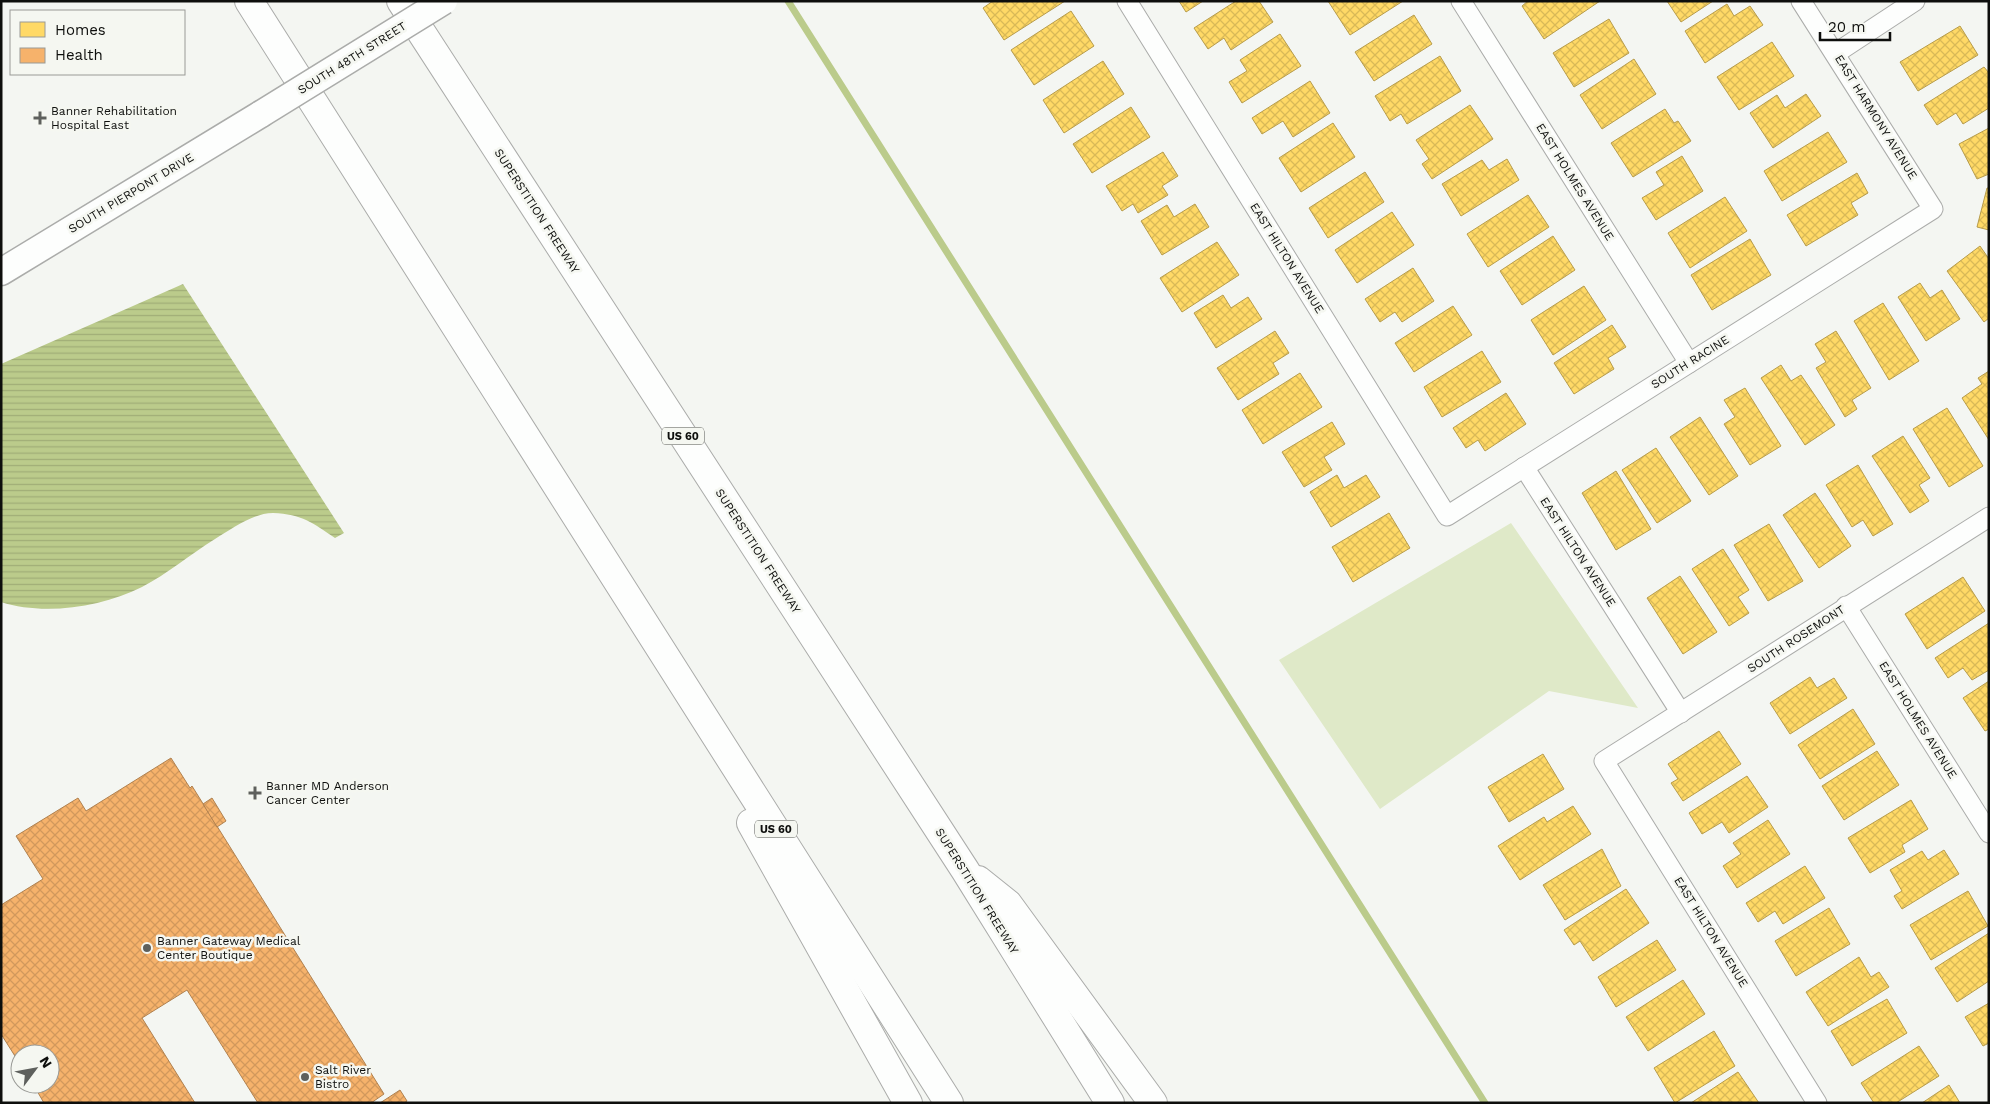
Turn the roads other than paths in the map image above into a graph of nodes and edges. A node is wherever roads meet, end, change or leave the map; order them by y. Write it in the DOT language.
graph roads {
  1 [pos="249,1"];
  2 [pos="401,1"];
  3 [pos="444,1"];
  4 [pos="1127,1"];
  5 [pos="1461,1"];
  6 [pos="1801,1"];
  7 [pos="1915,1"];
  8 [pos="1836,53"];
  9 [pos="261,114"];
  10 [pos="1933,209"];
  11 [pos="1,272"];
  12 [pos="1689,363"];
  13 [pos="1524,467"];
  14 [pos="1447,516"];
  15 [pos="1989,517"];
  16 [pos="602,556"];
  17 [pos="1846,606"];
  18 [pos="1682,712"];
  19 [pos="1604,761"];
  20 [pos="1989,833"];
  21 [pos="965,870"];
  22 [pos="908,1103"];
  23 [pos="950,1103"];
  24 [pos="1110,1103"];
  25 [pos="1153,1103"];
  26 [pos="1817,1103"];
  1 -- 16 [label="highway, US 60"];
  2 -- 21 [label="highway, SUPERSTITION FREEWAY / US 60"];
  3 -- 9 [label="street, SOUTH 48TH STREET, bridge"];
  4 -- 14 [label="street, EAST HILTON AVENUE"];
  5 -- 12 [label="street, EAST HOLMES AVENUE"];
  6 -- 8 [label="street, EAST HARMONY AVENUE"];
  7 -- 8 [label="street"];
  8 -- 10 [label="street, EAST HARMONY AVENUE"];
  9 -- 11 [label="street, SOUTH PIERPONT DRIVE"];
  10 -- 12 [label="street, SOUTH RACINE"];
  12 -- 13 [label="street, SOUTH RACINE"];
  13 -- 14 [label="street, SOUTH RACINE"];
  13 -- 18 [label="street, EAST HILTON AVENUE"];
  15 -- 17 [label="street, SOUTH ROSEMONT"];
  16 -- 22 [label="highway"];
  16 -- 23 [label="highway, US 60"];
  17 -- 18 [label="street, SOUTH ROSEMONT"];
  17 -- 20 [label="street, EAST HOLMES AVENUE"];
  18 -- 19 [label="street, SOUTH ROSEMONT"];
  19 -- 26 [label="street, EAST HILTON AVENUE"];
  21 -- 24 [label="highway, SUPERSTITION FREEWAY / US 60"];
  21 -- 25 [label="highway"];
}
